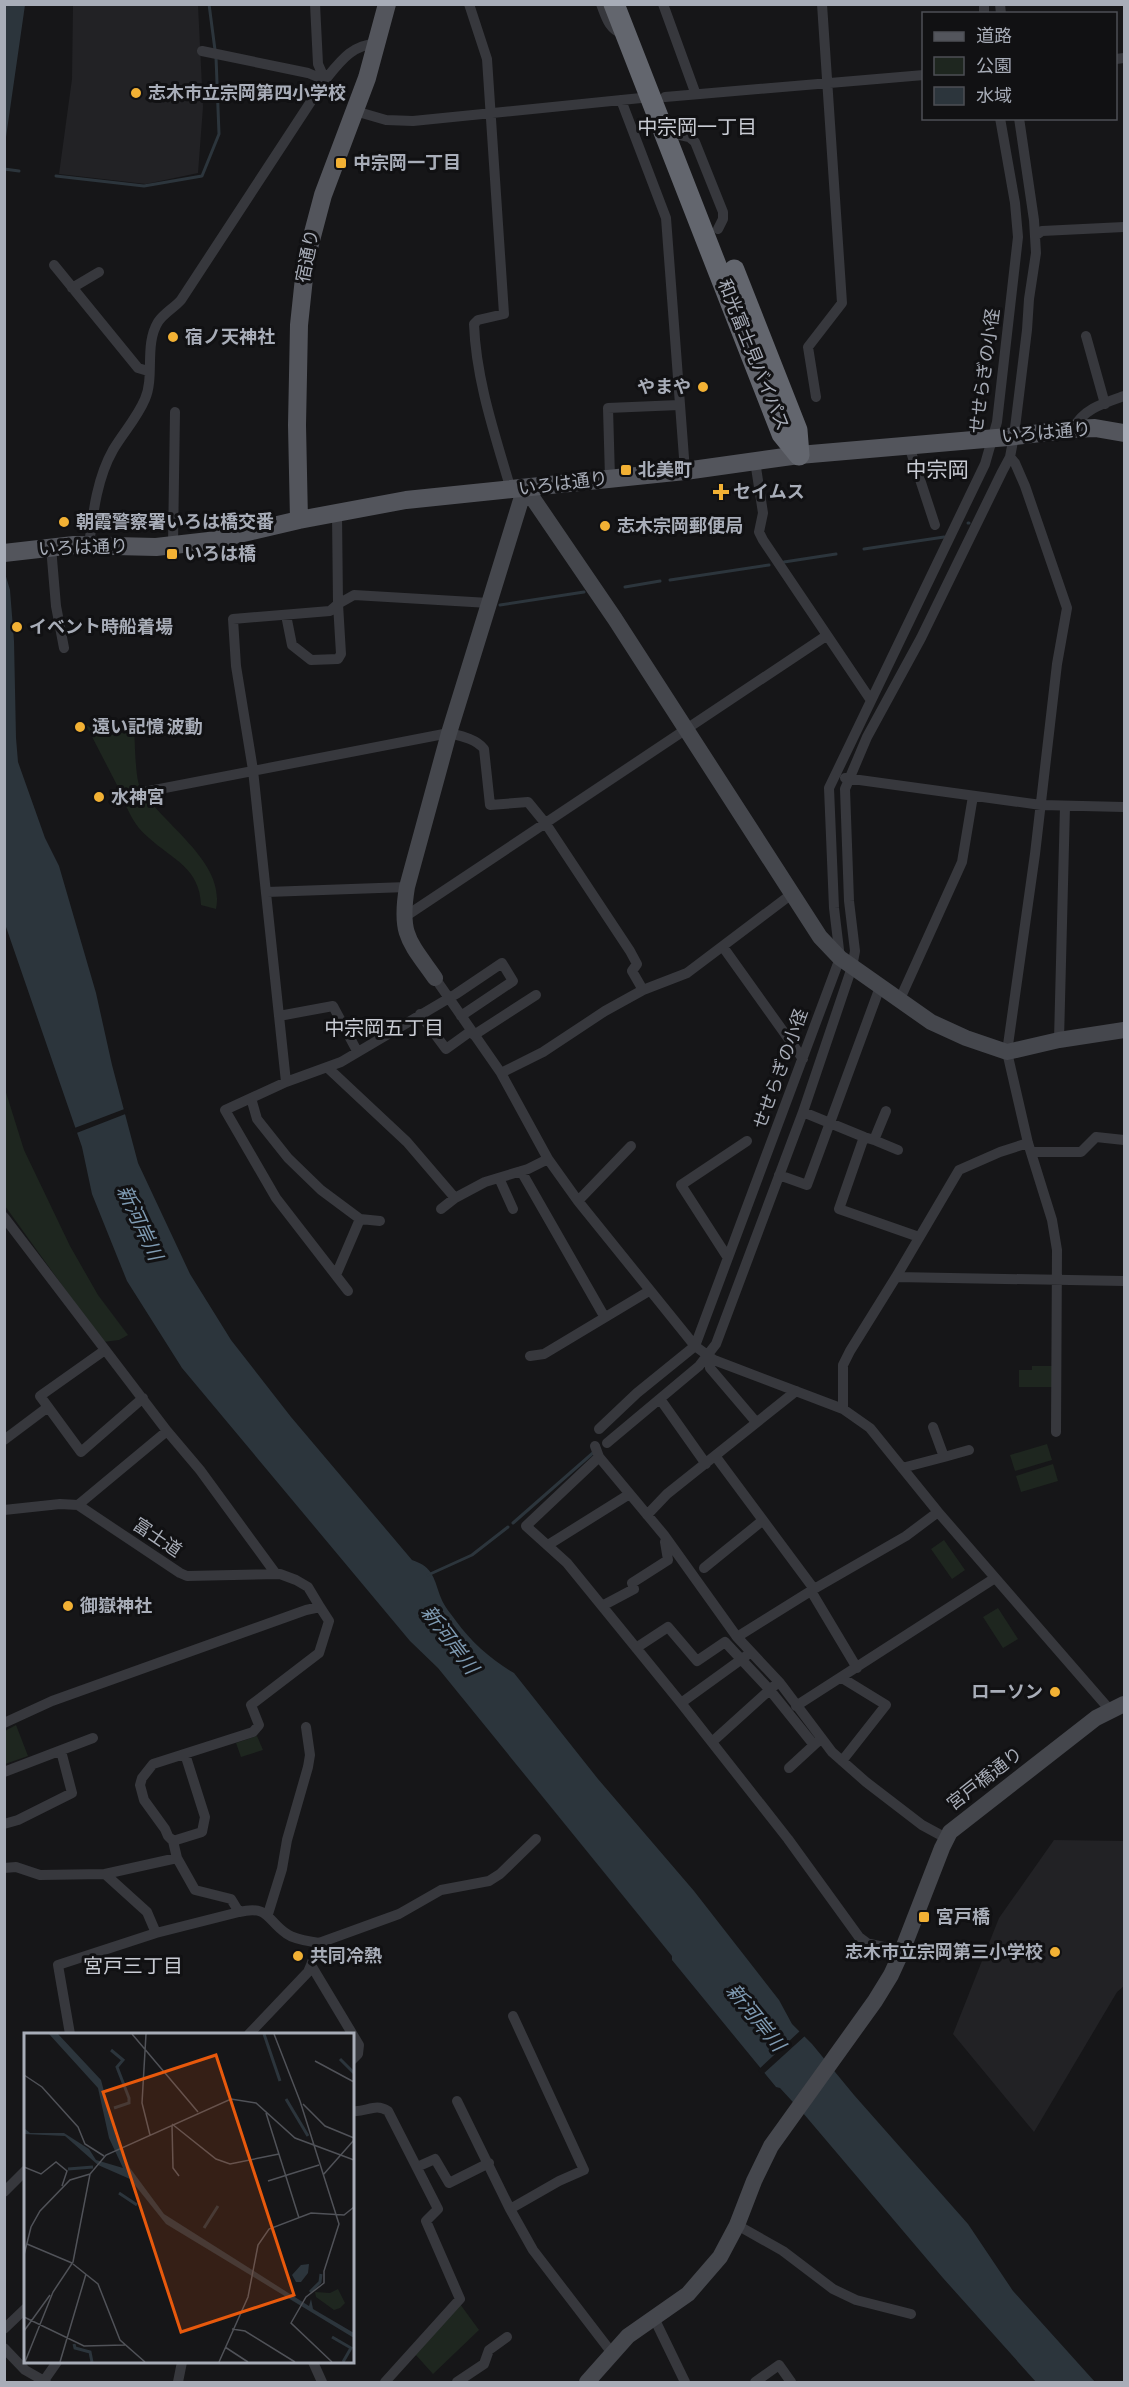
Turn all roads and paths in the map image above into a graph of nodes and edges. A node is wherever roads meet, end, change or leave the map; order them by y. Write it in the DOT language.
graph roads {
  1 [pos="315,4"];
  2 [pos="387,4"];
  3 [pos="469,4"];
  4 [pos="601,4"];
  5 [pos="614,4"];
  6 [pos="629,4"];
  7 [pos="663,4"];
  8 [pos="822,4"];
  9 [pos="626,35"];
  10 [pos="377,44"];
  11 [pos="202,51"];
  12 [pos="922,75"];
  13 [pos="325,80"];
  14 [pos="828,83"];
  15 [pos="695,93"];
  16 [pos="658,97"];
  17 [pos="621,100"];
  18 [pos="355,111"];
  19 [pos="490,114"];
  20 [pos="1000,120"];
  21 [pos="1019,120"];
  22 [pos="1125,227"];
  23 [pos="1035,236"];
  24 [pos="54,265"];
  25 [pos="99,272"];
  26 [pos="72,288"];
  27 [pos="1086,336"];
  28 [pos="148,371"];
  29 [pos="1125,396"];
  30 [pos="816,397"];
  31 [pos="1105,404"];
  32 [pos="679,405"];
  33 [pos="175,412"];
  34 [pos="1073,429"];
  35 [pos="1125,433"];
  36 [pos="1003,437"];
  37 [pos="909,446"];
  38 [pos="799,455"];
  39 [pos="1010,457"];
  40 [pos="755,461"];
  41 [pos="685,471"];
  42 [pos="610,478"];
  43 [pos="518,488"];
  44 [pos="337,514"];
  45 [pos="299,520"];
  46 [pos="935,525"];
  47 [pos="89,544"];
  48 [pos="173,545"];
  49 [pos="45,548"];
  50 [pos="4,553"];
  51 [pos="489,603"];
  52 [pos="338,604"];
  53 [pos="286,615"];
  54 [pos="826,636"];
  55 [pos="64,648"];
  56 [pos="870,699"];
  57 [pos="686,730"];
  58 [pos="449,733"];
  59 [pos="253,770"];
  60 [pos="843,777"];
  61 [pos="144,792"];
  62 [pos="973,796"];
  63 [pos="1041,805"];
  64 [pos="1065,806"];
  65 [pos="1125,807"];
  66 [pos="546,824"];
  67 [pos="407,887"];
  68 [pos="267,892"];
  69 [pos="793,893"];
  70 [pos="403,918"];
  71 [pos="723,947"];
  72 [pos="846,963"];
  73 [pos="435,978"];
  74 [pos="880,987"];
  75 [pos="643,990"];
  76 [pos="536,995"];
  77 [pos="447,998"];
  78 [pos="900,999"];
  79 [pos="420,1014"];
  80 [pos="279,1016"];
  81 [pos="461,1016"];
  82 [pos="1125,1030"];
  83 [pos="473,1033"];
  84 [pos="1059,1040"];
  85 [pos="357,1051"];
  86 [pos="1007,1052"];
  87 [pos="802,1059"];
  88 [pos="328,1068"];
  89 [pos="501,1073"];
  90 [pos="286,1082"];
  91 [pos="251,1098"];
  92 [pos="886,1110"];
  93 [pos="803,1112"];
  94 [pos="830,1124"];
  95 [pos="869,1138"];
  96 [pos="1124,1140"];
  97 [pos="747,1141"];
  98 [pos="631,1146"];
  99 [pos="1030,1147"];
  100 [pos="898,1150"];
  101 [pos="548,1159"];
  102 [pos="521,1171"];
  103 [pos="779,1175"];
  104 [pos="499,1178"];
  105 [pos="455,1198"];
  106 [pos="578,1201"];
  107 [pos="441,1209"];
  108 [pos="513,1209"];
  109 [pos="4,1217"];
  110 [pos="360,1219"];
  111 [pos="380,1221"];
  112 [pos="919,1237"];
  113 [pos="729,1258"];
  114 [pos="336,1275"];
  115 [pos="896,1277"];
  116 [pos="1057,1280"];
  117 [pos="1125,1281"];
  118 [pos="348,1291"];
  119 [pos="649,1291"];
  120 [pos="604,1316"];
  121 [pos="695,1346"];
  122 [pos="105,1350"];
  123 [pos="530,1356"];
  124 [pos="709,1356"];
  125 [pos="796,1391"];
  126 [pos="143,1398"];
  127 [pos="660,1399"];
  128 [pos="48,1407"];
  129 [pos="843,1409"];
  130 [pos="756,1422"];
  131 [pos="933,1427"];
  132 [pos="598,1429"];
  133 [pos="167,1431"];
  134 [pos="1056,1432"];
  135 [pos="4,1440"];
  136 [pos="607,1443"];
  137 [pos="595,1446"];
  138 [pos="969,1450"];
  139 [pos="944,1456"];
  140 [pos="599,1457"];
  141 [pos="711,1460"];
  142 [pos="902,1468"];
  143 [pos="628,1494"];
  144 [pos="78,1504"];
  145 [pos="4,1510"];
  146 [pos="938,1512"];
  147 [pos="647,1515"];
  148 [pos="762,1521"];
  149 [pos="664,1536"];
  150 [pos="548,1545"];
  151 [pos="704,1568"];
  152 [pos="276,1574"];
  153 [pos="994,1578"];
  154 [pos="812,1590"];
  155 [pos="602,1606"];
  156 [pos="320,1607"];
  157 [pos="737,1637"];
  158 [pos="636,1648"];
  159 [pos="751,1652"];
  160 [pos="742,1659"];
  161 [pos="857,1668"];
  162 [pos="842,1678"];
  163 [pos="780,1683"];
  164 [pos="769,1689"];
  165 [pos="681,1703"];
  166 [pos="796,1706"];
  167 [pos="1117,1707"];
  168 [pos="4,1723"];
  169 [pos="306,1727"];
  170 [pos="93,1738"];
  171 [pos="817,1742"];
  172 [pos="712,1743"];
  173 [pos="61,1751"];
  174 [pos="185,1754"];
  175 [pos="842,1761"];
  176 [pos="789,1768"];
  177 [pos="4,1772"];
  178 [pos="4,1824"];
  179 [pos="946,1838"];
  180 [pos="536,1839"];
  181 [pos="173,1841"];
  182 [pos="177,1858"];
  183 [pos="4,1868"];
  184 [pos="105,1874"];
  185 [pos="239,1911"];
  186 [pos="268,1914"];
  187 [pos="156,1933"];
  188 [pos="320,1943"];
  189 [pos="902,1951"];
  190 [pos="311,1965"];
  191 [pos="513,2016"];
  192 [pos="70,2033"];
  193 [pos="250,2033"];
  194 [pos="353,2033"];
  195 [pos="354,2035"];
  196 [pos="354,2059"];
  197 [pos="457,2101"];
  198 [pos="354,2111"];
  199 [pos="489,2163"];
  200 [pos="417,2167"];
  201 [pos="24,2172"];
  202 [pos="4,2192"];
  203 [pos="510,2209"];
  204 [pos="737,2225"];
  205 [pos="24,2310"];
  206 [pos="910,2314"];
  207 [pos="654,2318"];
  208 [pos="4,2329"];
  209 [pos="507,2337"];
  210 [pos="4,2348"];
  211 [pos="612,2353"];
  212 [pos="56,2363"];
  213 [pos="182,2363"];
  214 [pos="314,2363"];
  215 [pos="44,2382"];
  216 [pos="178,2382"];
  217 [pos="322,2382"];
  218 [pos="385,2382"];
  219 [pos="458,2382"];
  220 [pos="587,2382"];
  221 [pos="685,2382"];
  222 [pos="754,2382"];
  223 [pos="791,2382"];
  1 -- 13 [label="street"];
  2 -- 10 [label="main road, 宿通り"];
  3 -- 19 [label="street"];
  4 -- 9 [label="street"];
  5 -- 9 [label="highway, 和光富士見バイパス"];
  6 -- 16 [label="highway, 和光富士見バイパス"];
  7 -- 15 [label="street"];
  8 -- 14 [label="street"];
  9 -- 16 [label="highway, 和光富士見バイパス"];
  10 -- 13 [label="street"];
  10 -- 18 [label="main road, 宿通り"];
  11 -- 13 [label="street"];
  12 -- 14 [label="street"];
  13 -- 28 [label="street"];
  14 -- 15 [label="street"];
  14 -- 30 [label="street"];
  15 -- 16 [label="street"];
  16 -- 17 [label="street"];
  16 -- 38 [label="highway, 和光富士見バイパス"];
  16 -- 38 [label="highway, 和光富士見バイパス"];
  17 -- 19 [label="street"];
  17 -- 32 [label="street"];
  18 -- 19 [label="street"];
  18 -- 45 [label="main road, 宿通り"];
  19 -- 43 [label="street"];
  20 -- 36 [label="street, せせらぎの小径"];
  21 -- 23 [label="street, せせらぎの小径"];
  22 -- 23 [label="street"];
  23 -- 36 [label="street, せせらぎの小径"];
  24 -- 26 [label="street"];
  25 -- 26 [label="street"];
  26 -- 28 [label="street"];
  27 -- 31 [label="street"];
  28 -- 47 [label="street"];
  29 -- 31 [label="street"];
  31 -- 34 [label="street"];
  32 -- 41 [label="street"];
  32 -- 42 [label="street"];
  33 -- 48 [label="street"];
  34 -- 35 [label="main road, いろは通り"];
  34 -- 36 [label="main road, いろは通り"];
  36 -- 37 [label="main road, いろは通り"];
  36 -- 39 [label="street, せせらぎの小径"];
  36 -- 56 [label="street, せせらぎの小径"];
  37 -- 38 [label="main road, いろは通り"];
  37 -- 46 [label="street"];
  38 -- 40 [label="main road, いろは通り"];
  39 -- 60 [label="street, せせらぎの小径"];
  39 -- 63 [label="street"];
  40 -- 41 [label="main road, いろは通り"];
  40 -- 54 [label="street"];
  41 -- 42 [label="main road, いろは通り"];
  42 -- 43 [label="main road, いろは通り"];
  43 -- 44 [label="main road, いろは通り"];
  43 -- 51 [label="street"];
  43 -- 57 [label="street"];
  44 -- 45 [label="main road, いろは通り"];
  44 -- 52 [label="street"];
  45 -- 48 [label="main road, いろは通り"];
  47 -- 48 [label="main road, いろは通り"];
  47 -- 49 [label="main road, いろは通り"];
  49 -- 50 [label="main road, いろは通り"];
  49 -- 55 [label="street"];
  51 -- 52 [label="street"];
  51 -- 58 [label="street"];
  52 -- 53 [label="street"];
  52 -- 53 [label="street"];
  53 -- 59 [label="street"];
  54 -- 56 [label="street"];
  54 -- 57 [label="street"];
  56 -- 60 [label="street, せせらぎの小径"];
  57 -- 66 [label="street"];
  57 -- 69 [label="street"];
  58 -- 59 [label="street"];
  58 -- 66 [label="street"];
  58 -- 67 [label="street"];
  59 -- 61 [label="street"];
  59 -- 68 [label="street"];
  60 -- 62 [label="street"];
  60 -- 72 [label="street"];
  60 -- 72 [label="street, せせらぎの小径"];
  62 -- 63 [label="street"];
  62 -- 78 [label="street"];
  63 -- 64 [label="street"];
  63 -- 86 [label="street"];
  64 -- 65 [label="street"];
  64 -- 84 [label="street"];
  66 -- 70 [label="street"];
  66 -- 75 [label="street"];
  67 -- 68 [label="street"];
  67 -- 70 [label="street"];
  68 -- 80 [label="street"];
  69 -- 71 [label="street"];
  69 -- 72 [label="street"];
  70 -- 73 [label="street"];
  71 -- 75 [label="street"];
  71 -- 87 [label="street"];
  72 -- 74 [label="street"];
  72 -- 87 [label="street, せせらぎの小径"];
  72 -- 93 [label="street"];
  73 -- 77 [label="street"];
  74 -- 78 [label="street"];
  74 -- 94 [label="street"];
  75 -- 89 [label="street"];
  76 -- 83 [label="street"];
  77 -- 79 [label="street"];
  77 -- 81 [label="street"];
  77 -- 81 [label="street"];
  78 -- 86 [label="street"];
  79 -- 83 [label="street"];
  79 -- 85 [label="street"];
  80 -- 85 [label="street"];
  80 -- 90 [label="street"];
  81 -- 83 [label="street"];
  82 -- 84 [label="street"];
  83 -- 89 [label="street"];
  84 -- 86 [label="street"];
  85 -- 88 [label="street"];
  86 -- 99 [label="street"];
  87 -- 113 [label="street, せせらぎの小径"];
  88 -- 90 [label="street"];
  88 -- 105 [label="street"];
  89 -- 101 [label="street"];
  90 -- 91 [label="street"];
  91 -- 110 [label="street"];
  91 -- 114 [label="street"];
  92 -- 95 [label="street"];
  93 -- 94 [label="street"];
  93 -- 103 [label="street"];
  94 -- 95 [label="street"];
  94 -- 103 [label="street"];
  95 -- 100 [label="street"];
  95 -- 112 [label="street"];
  96 -- 99 [label="street"];
  97 -- 113 [label="street"];
  98 -- 106 [label="street"];
  99 -- 112 [label="street"];
  99 -- 116 [label="street"];
  101 -- 102 [label="street"];
  101 -- 106 [label="street"];
  102 -- 104 [label="street"];
  102 -- 120 [label="street"];
  103 -- 124 [label="street"];
  104 -- 105 [label="street"];
  104 -- 108 [label="street"];
  105 -- 107 [label="street"];
  106 -- 119 [label="street"];
  109 -- 122 [label="street"];
  110 -- 111 [label="street"];
  110 -- 114 [label="street"];
  112 -- 115 [label="street"];
  113 -- 121 [label="street, せせらぎの小径"];
  114 -- 118 [label="street"];
  115 -- 116 [label="street"];
  115 -- 129 [label="street"];
  116 -- 117 [label="street"];
  116 -- 134 [label="street"];
  119 -- 120 [label="street"];
  119 -- 121 [label="street"];
  120 -- 123 [label="street"];
  121 -- 124 [label="street"];
  121 -- 132 [label="street"];
  122 -- 126 [label="street"];
  122 -- 128 [label="street"];
  124 -- 125 [label="street"];
  124 -- 127 [label="street"];
  124 -- 130 [label="street"];
  125 -- 129 [label="street"];
  125 -- 130 [label="street"];
  126 -- 128 [label="street"];
  126 -- 133 [label="street"];
  127 -- 136 [label="street"];
  127 -- 141 [label="street"];
  128 -- 135 [label="street"];
  129 -- 142 [label="street"];
  130 -- 141 [label="street"];
  131 -- 139 [label="street"];
  133 -- 144 [label="street"];
  133 -- 152 [label="street"];
  137 -- 140 [label="street"];
  138 -- 139 [label="street"];
  139 -- 142 [label="street"];
  140 -- 143 [label="street"];
  140 -- 150 [label="street"];
  141 -- 147 [label="street"];
  141 -- 148 [label="street"];
  142 -- 146 [label="street"];
  143 -- 147 [label="street"];
  143 -- 150 [label="street"];
  144 -- 145 [label="street"];
  144 -- 152 [label="street, 富士道"];
  146 -- 153 [label="street"];
  146 -- 154 [label="street"];
  147 -- 149 [label="street"];
  148 -- 151 [label="street"];
  148 -- 154 [label="street"];
  149 -- 155 [label="street"];
  149 -- 157 [label="street"];
  150 -- 155 [label="street"];
  152 -- 156 [label="street, 富士道"];
  153 -- 161 [label="street"];
  153 -- 167 [label="street"];
  154 -- 157 [label="street"];
  154 -- 161 [label="street"];
  155 -- 158 [label="street"];
  156 -- 168 [label="street"];
  156 -- 174 [label="street"];
  157 -- 159 [label="street"];
  158 -- 160 [label="street"];
  158 -- 165 [label="street"];
  159 -- 160 [label="street"];
  159 -- 163 [label="street"];
  160 -- 164 [label="street"];
  160 -- 165 [label="street"];
  161 -- 162 [label="street"];
  162 -- 166 [label="street"];
  162 -- 175 [label="street"];
  163 -- 164 [label="street"];
  163 -- 166 [label="street"];
  164 -- 171 [label="street"];
  164 -- 172 [label="street"];
  165 -- 172 [label="street"];
  166 -- 171 [label="street"];
  167 -- 179 [label="street, 宮戸橋通り"];
  169 -- 186 [label="street"];
  170 -- 173 [label="street"];
  171 -- 175 [label="street"];
  171 -- 176 [label="street"];
  172 -- 189 [label="street"];
  173 -- 177 [label="street"];
  173 -- 178 [label="street"];
  174 -- 181 [label="street"];
  174 -- 181 [label="street"];
  175 -- 179 [label="street"];
  179 -- 189 [label="street, 宮戸橋通り"];
  180 -- 188 [label="street"];
  181 -- 182 [label="street"];
  182 -- 184 [label="street"];
  182 -- 185 [label="street"];
  183 -- 184 [label="street"];
  184 -- 187 [label="street"];
  185 -- 186 [label="street"];
  185 -- 187 [label="street"];
  186 -- 188 [label="street"];
  187 -- 192 [label="street"];
  188 -- 190 [label="street"];
  189 -- 204 [label="street, 宮戸橋通り"];
  190 -- 193 [label="street"];
  190 -- 194 [label="street"];
  191 -- 203 [label="street"];
  195 -- 196 [label="street"];
  197 -- 199 [label="street"];
  198 -- 200 [label="street"];
  199 -- 200 [label="street"];
  199 -- 203 [label="street"];
  200 -- 218 [label="street"];
  201 -- 202 [label="street"];
  203 -- 211 [label="street"];
  204 -- 206 [label="street"];
  204 -- 207 [label="street, 宮戸橋通り"];
  205 -- 208 [label="street"];
  207 -- 211 [label="street, 宮戸橋通り"];
  207 -- 221 [label="street"];
  209 -- 219 [label="street"];
  210 -- 215 [label="street"];
  211 -- 220 [label="street, 宮戸橋通り"];
  212 -- 215 [label="street"];
  213 -- 216 [label="street"];
  214 -- 217 [label="street"];
  222 -- 223 [label="street"];
}
